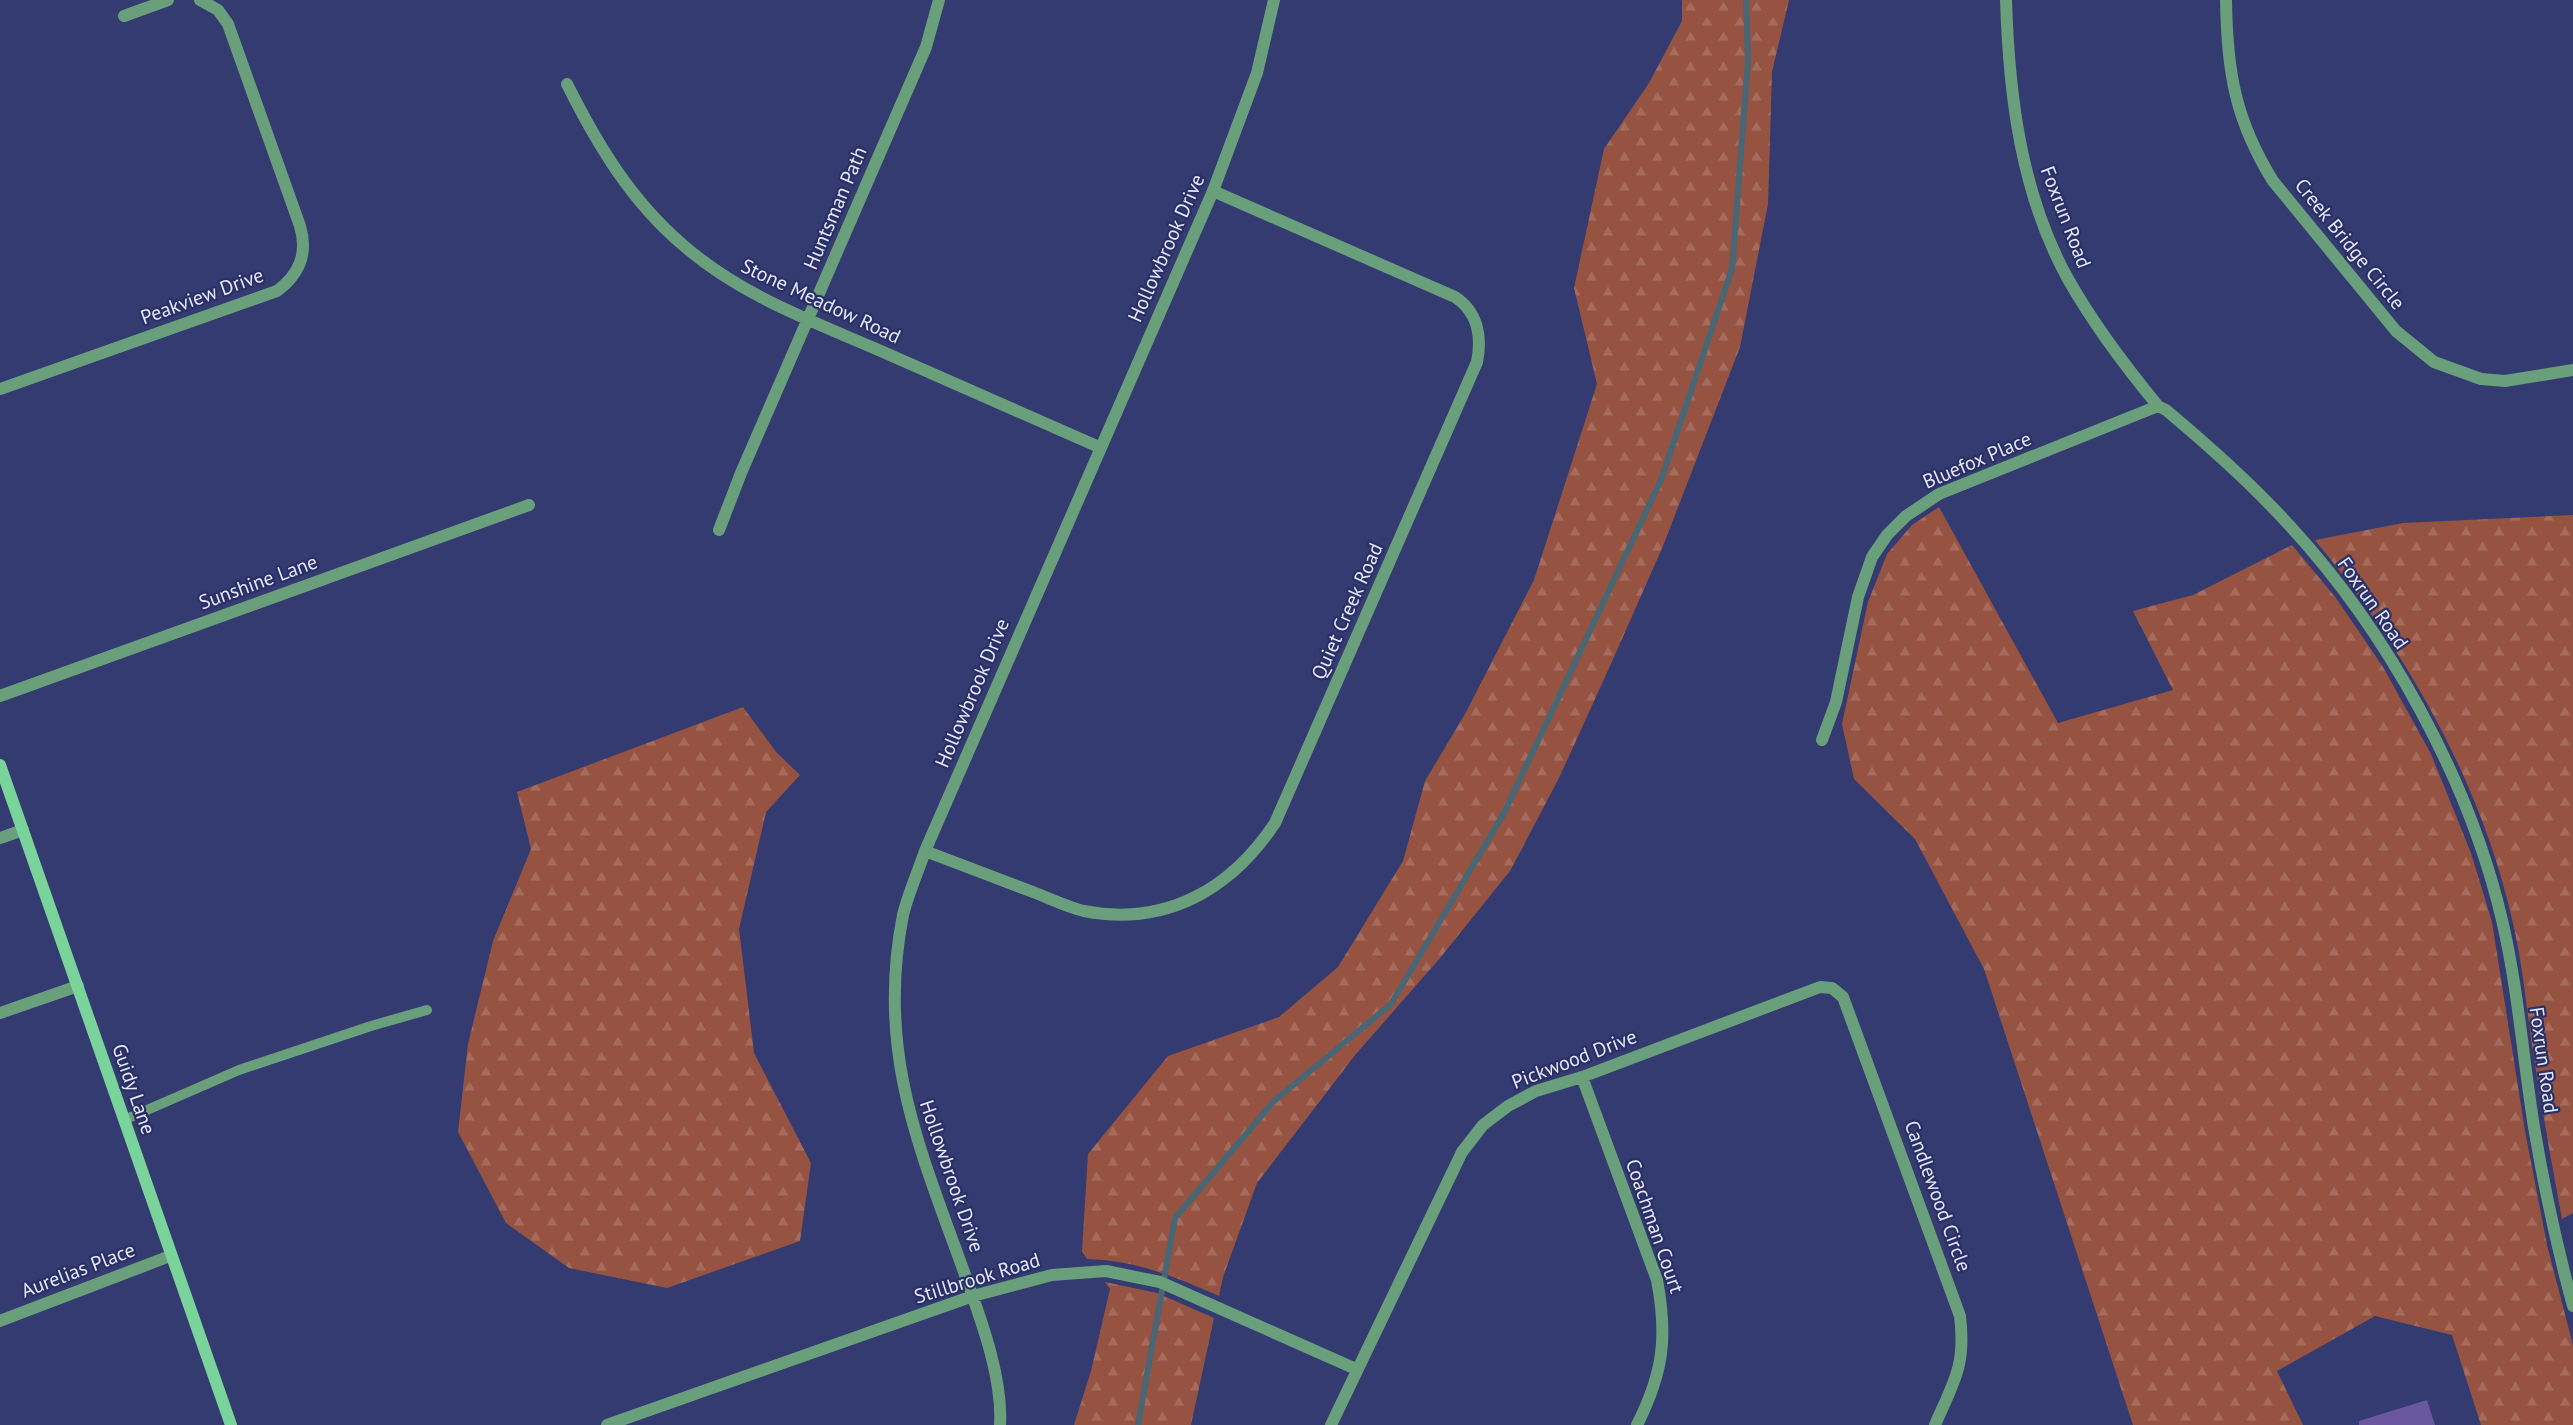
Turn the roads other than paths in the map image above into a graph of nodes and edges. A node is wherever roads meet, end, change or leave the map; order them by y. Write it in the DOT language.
graph roads {
  1 [pos="168,0"];
  2 [pos="200,0"];
  3 [pos="939,0"];
  4 [pos="1274,0"];
  5 [pos="2006,0"];
  6 [pos="2226,0"];
  7 [pos="124,16"];
  8 [pos="567,84"];
  9 [pos="1213,191"];
  10 [pos="807,321"];
  11 [pos="2573,370"];
  12 [pos="0,389"];
  13 [pos="2158,406"];
  14 [pos="1100,447"];
  15 [pos="529,505"];
  16 [pos="719,530"];
  17 [pos="0,696"];
  18 [pos="1822,740"];
  19 [pos="0,765"];
  20 [pos="23,830"];
  21 [pos="0,837"];
  22 [pos="925,851"];
  23 [pos="78,986"];
  24 [pos="1832,988"];
  25 [pos="427,1010"];
  26 [pos="0,1013"];
  27 [pos="1582,1077"];
  28 [pos="124,1120"];
  29 [pos="170,1256"];
  30 [pos="973,1296"];
  31 [pos="2573,1306"];
  32 [pos="0,1321"];
  33 [pos="1356,1369"];
  34 [pos="231,1425"];
  35 [pos="607,1425"];
  36 [pos="1000,1425"];
  37 [pos="1331,1425"];
  38 [pos="1637,1425"];
  39 [pos="1935,1425"];
  1 -- 7 [label="street"];
  2 -- 12 [label="street, Peakview Drive"];
  3 -- 10 [label="street, Huntsman Path"];
  4 -- 9 [label="street, Hollowbrook Drive"];
  5 -- 13 [label="street, Foxrun Road"];
  6 -- 11 [label="street, Creek Bridge Circle"];
  8 -- 10 [label="street, Stone Meadow Road"];
  9 -- 14 [label="street, Hollowbrook Drive"];
  9 -- 22 [label="street, Quiet Creek Road"];
  10 -- 14 [label="street, Stone Meadow Road"];
  10 -- 16 [label="street, Huntsman Path"];
  13 -- 18 [label="street, Bluefox Place"];
  13 -- 31 [label="street, Foxrun Road"];
  14 -- 22 [label="street, Hollowbrook Drive"];
  15 -- 17 [label="street, Sunshine Lane"];
  19 -- 20 [label="street, Guidy Lane"];
  20 -- 21 [label="street"];
  20 -- 23 [label="street, Guidy Lane"];
  22 -- 30 [label="street, Hollowbrook Drive"];
  23 -- 26 [label="street"];
  23 -- 28 [label="street, Guidy Lane"];
  24 -- 27 [label="street, Pickwood Drive"];
  24 -- 39 [label="street, Candlewood Circle"];
  25 -- 28 [label="lane"];
  27 -- 33 [label="street, Pickwood Drive"];
  27 -- 38 [label="street, Coachman Court"];
  28 -- 29 [label="street, Guidy Lane"];
  29 -- 32 [label="street, Aurelias Place"];
  29 -- 34 [label="street, Guidy Lane"];
  30 -- 33 [label="street, Stillbrook Road"];
  30 -- 35 [label="street, Stillbrook Road"];
  30 -- 36 [label="street, Hollowbrook Drive"];
  33 -- 37 [label="street, Pickwood Drive"];
}
